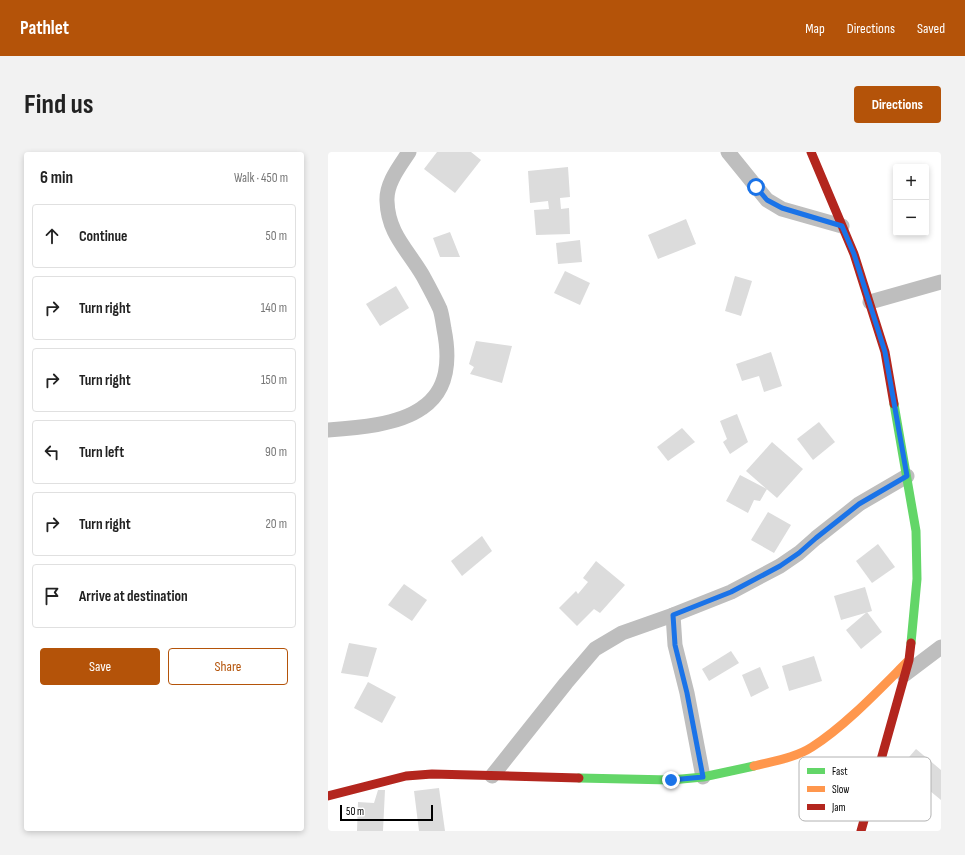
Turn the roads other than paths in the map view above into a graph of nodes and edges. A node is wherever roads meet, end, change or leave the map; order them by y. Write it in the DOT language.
graph roads {
  1 [pos="409,152"];
  2 [pos="728,152"];
  3 [pos="811,152"];
  4 [pos="842,226"];
  5 [pos="941,282"];
  6 [pos="870,302"];
  7 [pos="328,430"];
  8 [pos="907,476"];
  9 [pos="673,615"];
  10 [pos="941,647"];
  11 [pos="909,660"];
  12 [pos="904,675"];
  13 [pos="881,757"];
  14 [pos="492,776"];
  15 [pos="703,777"];
  16 [pos="328,796"];
  17 [pos="864,821"];
  18 [pos="861,831"];
  1 -- 7 [label="street"];
  2 -- 4 [label="street"];
  3 -- 4 [label="street"];
  4 -- 6 [label="street"];
  5 -- 6 [label="street"];
  6 -- 8 [label="street"];
  8 -- 9 [label="street"];
  8 -- 11 [label="street"];
  9 -- 14 [label="street"];
  9 -- 15 [label="street"];
  10 -- 12 [label="street"];
  11 -- 12 [label="street"];
  11 -- 15 [label="street"];
  12 -- 13 [label="street"];
  14 -- 15 [label="street"];
  14 -- 16 [label="street"];
  17 -- 18 [label="street"];
}
